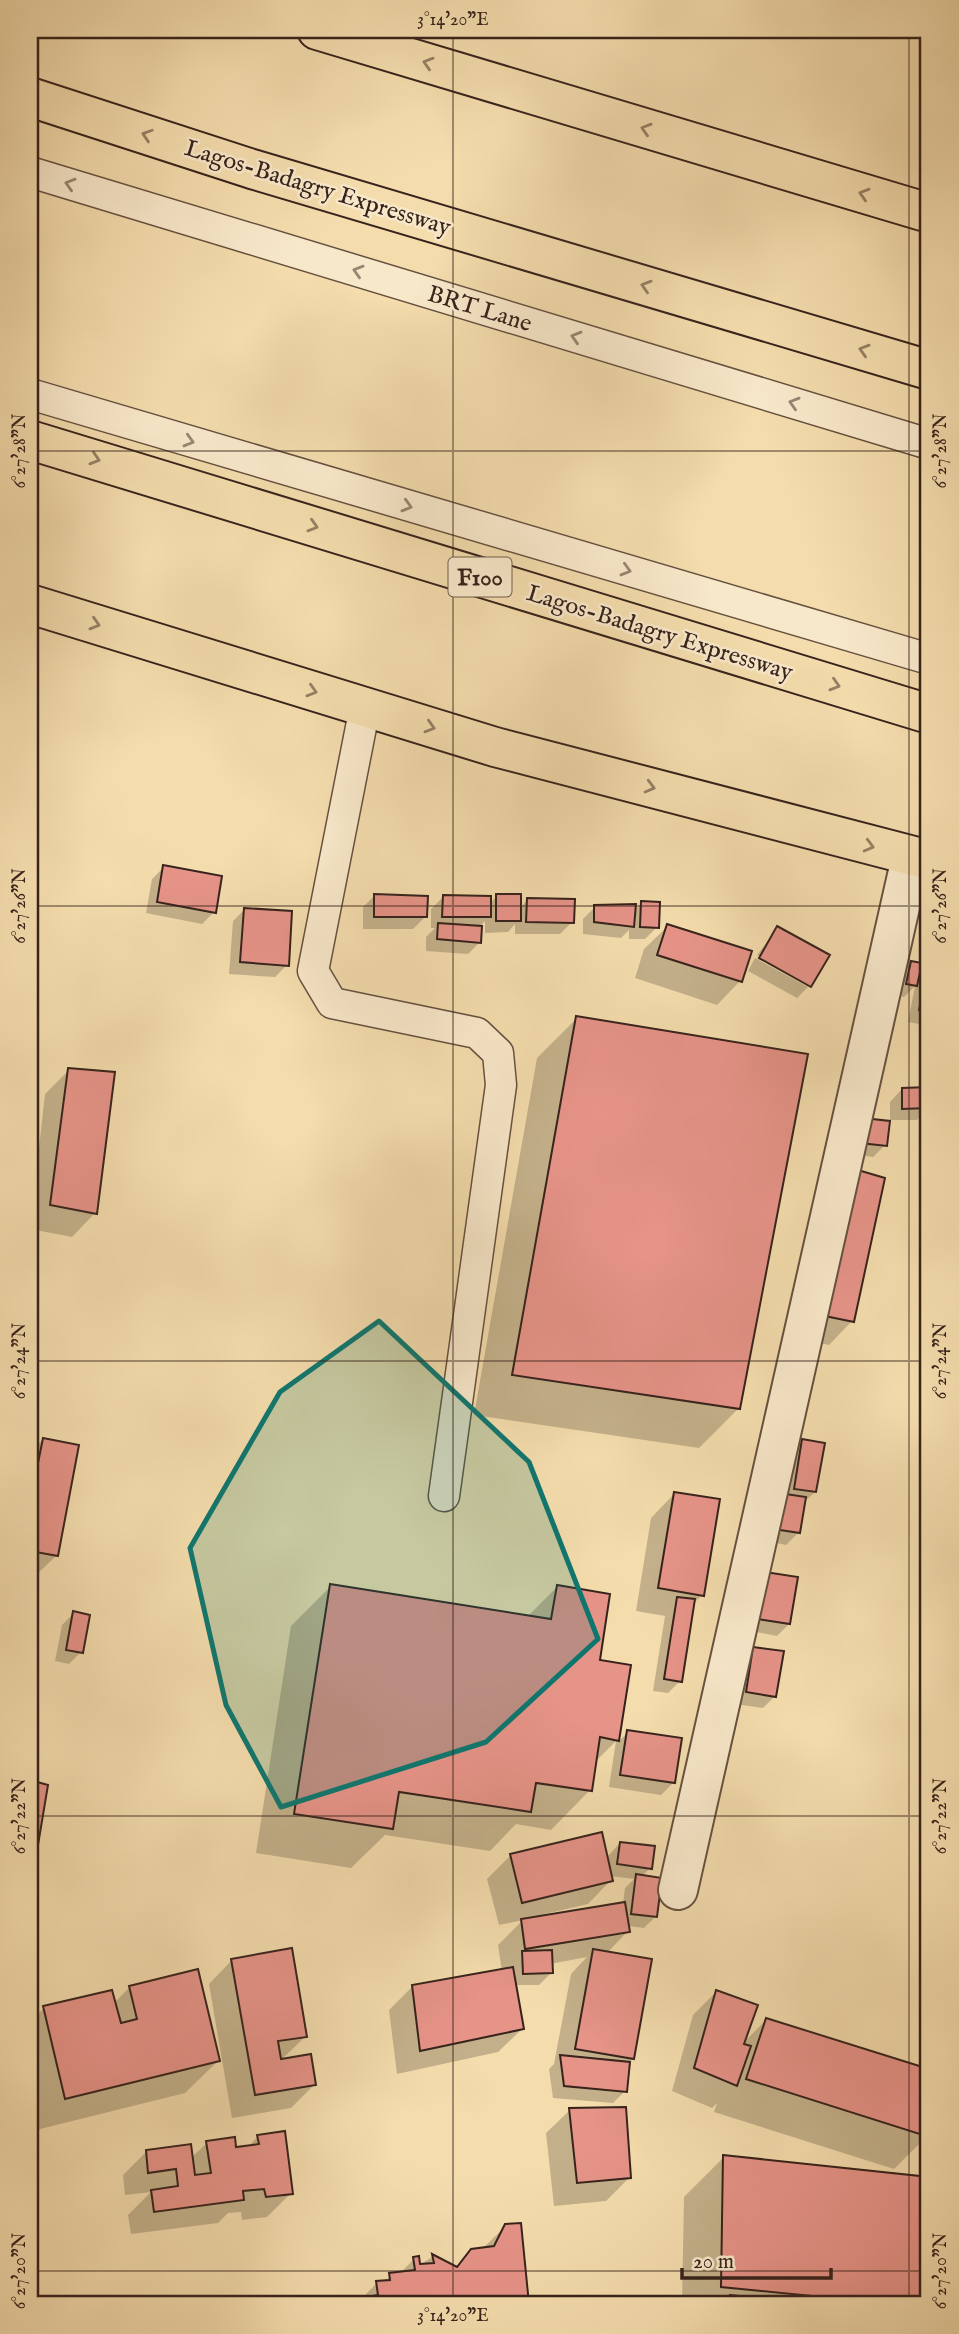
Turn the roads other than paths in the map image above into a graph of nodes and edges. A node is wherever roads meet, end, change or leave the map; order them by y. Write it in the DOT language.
graph roads {
  1 [pos="317,30"];
  2 [pos="30,97"];
  3 [pos="30,172"];
  4 [pos="929,213"];
  5 [pos="929,370"];
  6 [pos="30,394"];
  7 [pos="30,440"];
  8 [pos="929,444"];
  9 [pos="30,604"];
  10 [pos="929,659"];
  11 [pos="365,707"];
  12 [pos="929,714"];
  13 [pos="920,859"];
  14 [pos="443,1496"];
  15 [pos="678,1890"];
  4 -- 1 [label="main road, one-way"];
  5 -- 2 [label="main road, Lagos-Badagry Expressway, one-way"];
  8 -- 3 [label="lane, BRT Lane, one-way"];
  6 -- 10 [label="lane, one-way"];
  7 -- 12 [label="main road, Lagos-Badagry Expressway / F100, one-way"];
  9 -- 11 [label="main road, one-way"];
  11 -- 13 [label="main road, one-way"];
  11 -- 14 [label="lane"];
  13 -- 15 [label="street"];
}
